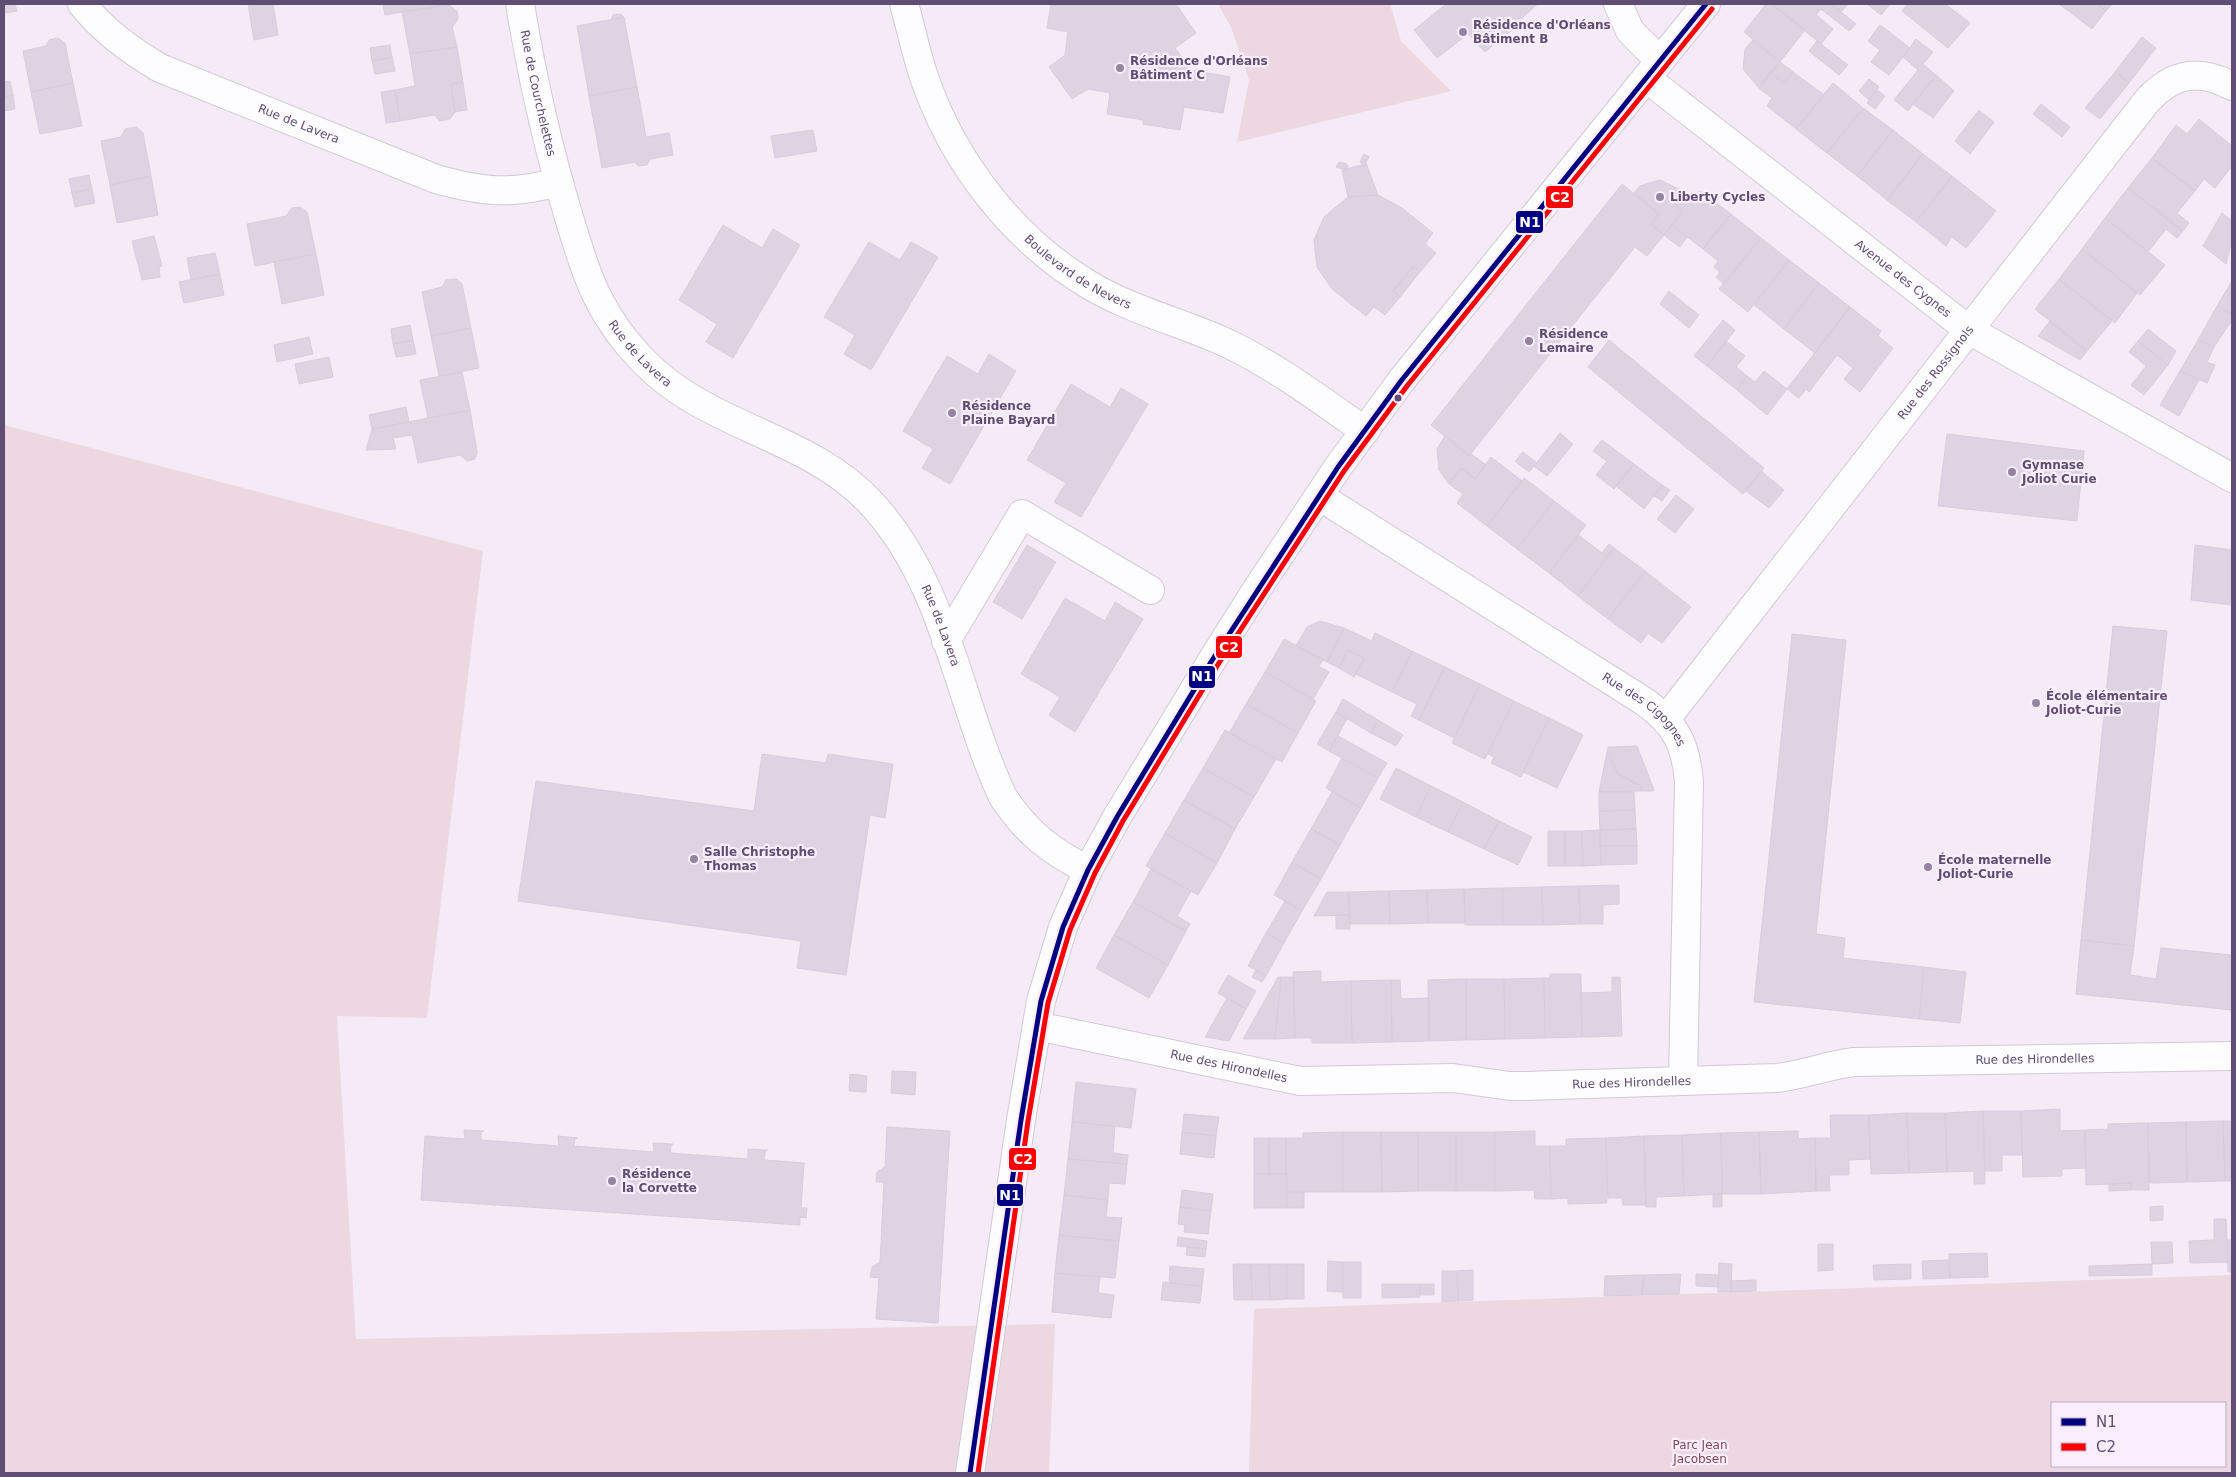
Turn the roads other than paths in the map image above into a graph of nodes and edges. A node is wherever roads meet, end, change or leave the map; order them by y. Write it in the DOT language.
graph roads {
  1 [pos="82,4"];
  2 [pos="520,4"];
  3 [pos="904,4"];
  4 [pos="1618,4"];
  5 [pos="1706,4"];
  6 [pos="1653,69"];
  7 [pos="2232,86"];
  8 [pos="558,182"];
  9 [pos="1969,330"];
  10 [pos="1365,431"];
  11 [pos="2232,478"];
  12 [pos="1319,496"];
  13 [pos="1150,590"];
  14 [pos="946,641"];
  15 [pos="1666,719"];
  16 [pos="1088,870"];
  17 [pos="1037,1026"];
  18 [pos="2232,1056"];
  19 [pos="1683,1080"];
  20 [pos="970,1473"];
  1 -- 8 [label="street, Rue de Lavera"];
  2 -- 8 [label="street, Rue de Courchelettes"];
  3 -- 10 [label="street, Boulevard de Nevers"];
  4 -- 6 [label="street, Avenue des Cygnes"];
  5 -- 6 [label="street"];
  6 -- 9 [label="street, Avenue des Cygnes"];
  6 -- 10 [label="street"];
  7 -- 9 [label="street, Rue des Rossignols"];
  8 -- 14 [label="street, Rue de Lavera"];
  9 -- 11 [label="street, Avenue des Cygnes"];
  9 -- 15 [label="street, Rue des Rossignols"];
  10 -- 12 [label="street"];
  12 -- 15 [label="street, Rue des Cigognes"];
  12 -- 16 [label="street"];
  13 -- 14 [label="street"];
  14 -- 16 [label="street, Rue de Lavera"];
  15 -- 19 [label="street, Rue des Cigognes"];
  16 -- 17 [label="street"];
  17 -- 19 [label="street, Rue des Hirondelles"];
  17 -- 20 [label="street"];
  18 -- 19 [label="street, Rue des Hirondelles"];
}
